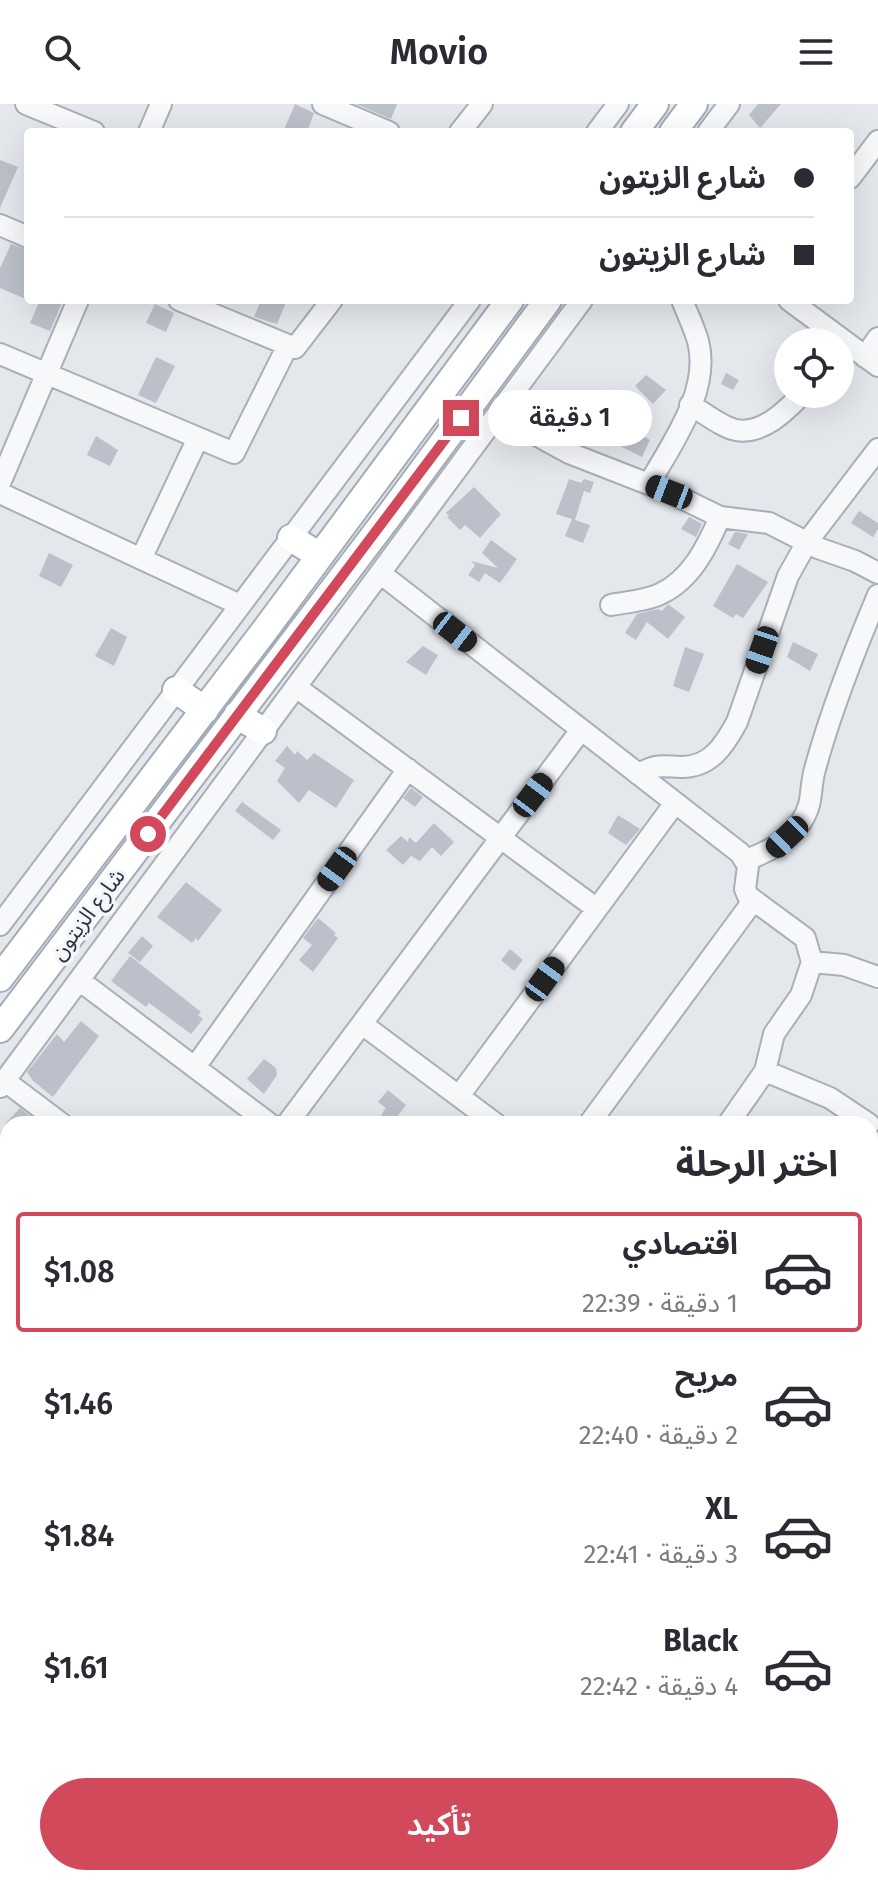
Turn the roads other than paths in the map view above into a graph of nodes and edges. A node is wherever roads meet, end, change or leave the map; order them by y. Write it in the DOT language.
graph roads {
  1 [pos="26,104"];
  2 [pos="161,104"];
  3 [pos="323,104"];
  4 [pos="482,104"];
  5 [pos="618,104"];
  6 [pos="655,104"];
  7 [pos="694,104"];
  8 [pos="729,104"];
  9 [pos="84,128"];
  10 [pos="151,128"];
  11 [pos="380,128"];
  12 [pos="463,128"];
  13 [pos="600,128"];
  14 [pos="637,128"];
  15 [pos="676,128"];
  16 [pos="711,128"];
  17 [pos="878,141"];
  18 [pos="854,173"];
  19 [pos="0,225"];
  20 [pos="24,235"];
  21 [pos="76,304"];
  22 [pos="189,304"];
  23 [pos="329,304"];
  24 [pos="467,304"];
  25 [pos="507,304"];
  26 [pos="545,304"];
  27 [pos="579,304"];
  28 [pos="684,304"];
  29 [pos="794,304"];
  30 [pos="824,328"];
  31 [pos="878,338"];
  32 [pos="288,345"];
  33 [pos="854,351"];
  34 [pos="0,354"];
  35 [pos="871,362"];
  36 [pos="47,374"];
  37 [pos="690,405"];
  38 [pos="789,408"];
  39 [pos="498,414"];
  40 [pos="198,438"];
  41 [pos="878,449"];
  42 [pos="0,483"];
  43 [pos="649,484"];
  44 [pos="0,493"];
  45 [pos="720,517"];
  46 [pos="291,538"];
  47 [pos="807,542"];
  48 [pos="320,556"];
  49 [pos="141,559"];
  50 [pos="380,573"];
  51 [pos="878,573"];
  52 [pos="878,595"];
  53 [pos="240,605"];
  54 [pos="611,605"];
  55 [pos="296,687"];
  56 [pos="176,690"];
  57 [pos="205,710"];
  58 [pos="237,715"];
  59 [pos="581,730"];
  60 [pos="263,731"];
  61 [pos="408,769"];
  62 [pos="638,774"];
  63 [pos="675,803"];
  64 [pos="501,838"];
  65 [pos="746,860"];
  66 [pos="753,901"];
  67 [pos="597,909"];
  68 [pos="52,910"];
  69 [pos="0,925"];
  70 [pos="77,929"];
  71 [pos="812,962"];
  72 [pos="4,973"];
  73 [pos="878,977"];
  74 [pos="79,980"];
  75 [pos="35,982"];
  76 [pos="362,1024"];
  77 [pos="0,1029"];
  78 [pos="195,1067"];
  79 [pos="765,1071"];
  80 [pos="2,1084"];
  81 [pos="459,1096"];
  82 [pos="50,1116"];
  83 [pos="259,1116"];
  84 [pos="293,1116"];
  85 [pos="485,1116"];
  86 [pos="595,1116"];
  87 [pos="734,1116"];
  88 [pos="856,1116"];
  1 -- 9 [label="street"];
  2 -- 10 [label="street"];
  3 -- 11 [label="street"];
  4 -- 12 [label="street"];
  5 -- 13 [label="street"];
  6 -- 14 [label="main road"];
  7 -- 15 [label="main road"];
  8 -- 16 [label="street"];
  17 -- 18 [label="street"];
  19 -- 20 [label="street"];
  21 -- 36 [label="street"];
  22 -- 32 [label="street"];
  23 -- 32 [label="street"];
  24 -- 46 [label="street"];
  25 -- 48 [label="main road, شارع الزيتون"];
  26 -- 58 [label="main road, شارع الزيتون"];
  27 -- 39 [label="street"];
  28 -- 37 [label="street"];
  29 -- 30 [label="street"];
  31 -- 35 [label="street"];
  32 -- 40 [label="street"];
  33 -- 35 [label="street"];
  34 -- 36 [label="street"];
  36 -- 40 [label="street"];
  36 -- 42 [label="street"];
  37 -- 38 [label="street"];
  37 -- 43 [label="street"];
  39 -- 43 [label="street"];
  39 -- 50 [label="street"];
  40 -- 49 [label="street"];
  41 -- 47 [label="street"];
  43 -- 45 [label="street"];
  44 -- 49 [label="street"];
  45 -- 47 [label="street"];
  45 -- 54 [label="street"];
  46 -- 48 [label="main road"];
  46 -- 53 [label="street"];
  47 -- 51 [label="street"];
  47 -- 62 [label="street"];
  48 -- 57 [label="main road, شارع الزيتون"];
  49 -- 53 [label="street"];
  50 -- 55 [label="street"];
  50 -- 59 [label="street"];
  52 -- 65 [label="street"];
  53 -- 56 [label="street"];
  55 -- 60 [label="street"];
  55 -- 61 [label="street"];
  56 -- 57 [label="main road"];
  56 -- 69 [label="street"];
  57 -- 68 [label="main road, شارع الزيتون"];
  58 -- 60 [label="main road"];
  58 -- 70 [label="main road, شارع الزيتون"];
  59 -- 62 [label="street"];
  59 -- 64 [label="street"];
  60 -- 74 [label="street"];
  61 -- 64 [label="street"];
  61 -- 78 [label="street"];
  62 -- 63 [label="street"];
  63 -- 65 [label="street"];
  63 -- 67 [label="street"];
  64 -- 67 [label="street"];
  64 -- 76 [label="street"];
  65 -- 66 [label="street"];
  66 -- 71 [label="street"];
  66 -- 86 [label="street"];
  67 -- 81 [label="street"];
  68 -- 70 [label="main road"];
  68 -- 72 [label="main road, شارع الزيتون"];
  70 -- 75 [label="main road, شارع الزيتون"];
  71 -- 73 [label="street"];
  71 -- 79 [label="street"];
  72 -- 75 [label="main road"];
  74 -- 78 [label="street"];
  74 -- 80 [label="street"];
  75 -- 77 [label="main road, شارع الزيتون"];
  76 -- 81 [label="street"];
  76 -- 84 [label="street"];
  78 -- 83 [label="street"];
  79 -- 87 [label="street"];
  79 -- 88 [label="street"];
  80 -- 82 [label="street"];
  81 -- 85 [label="street"];
}
